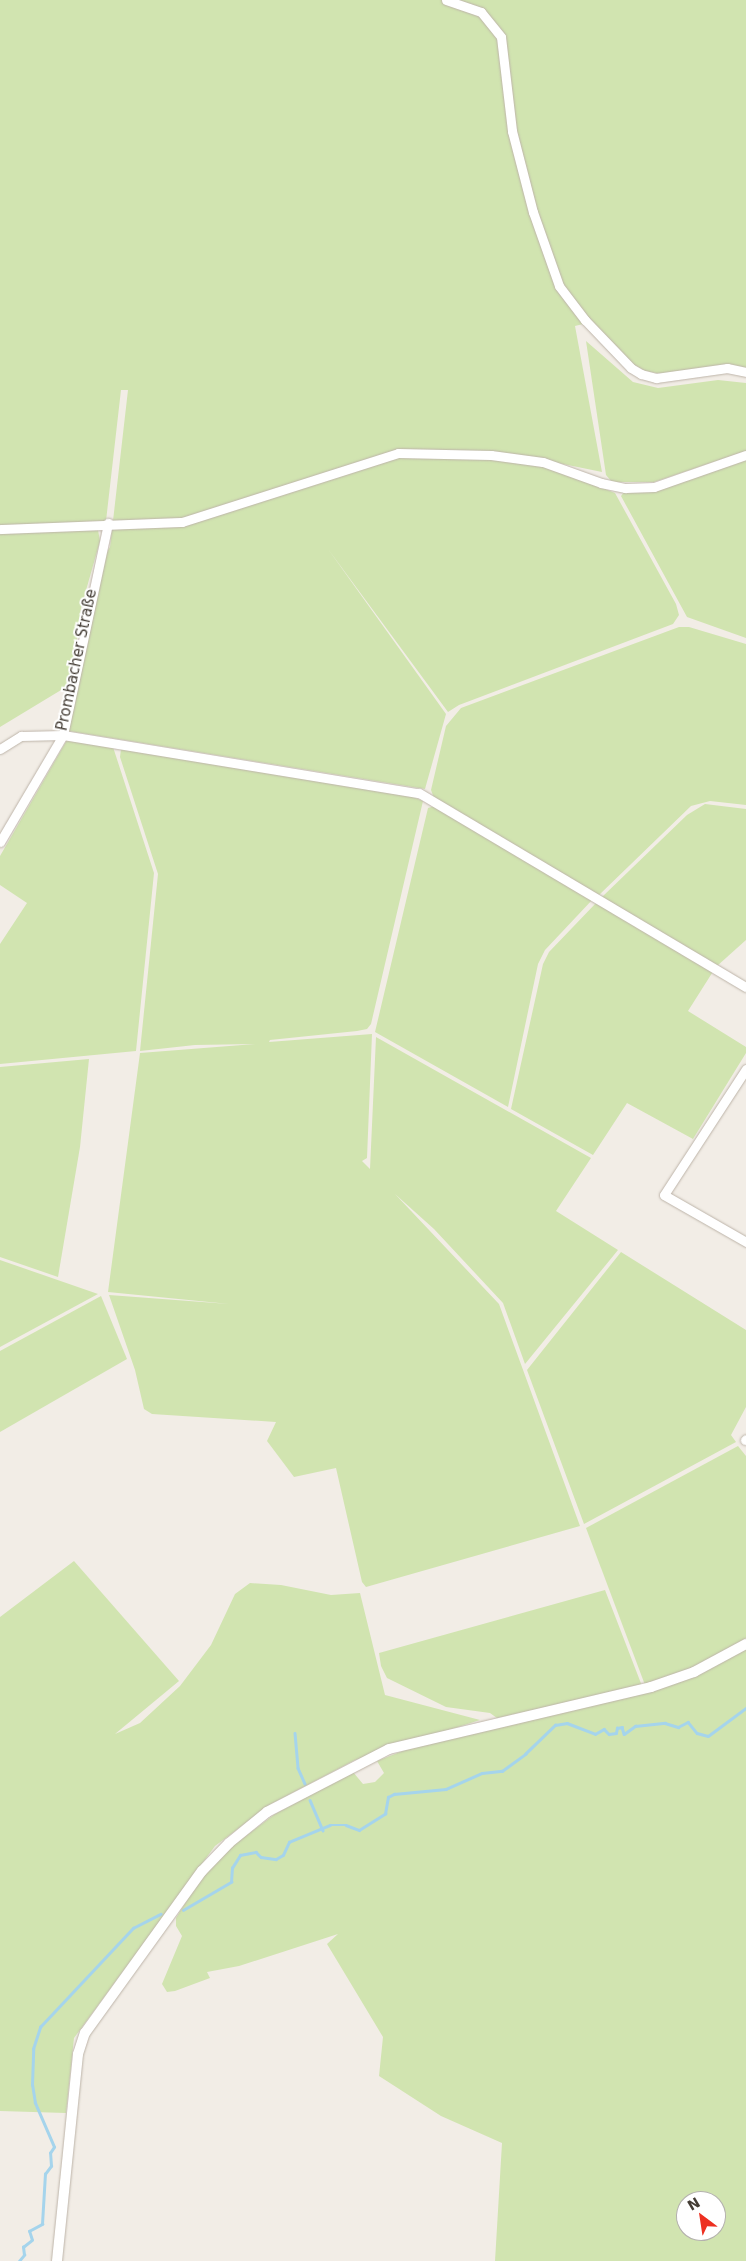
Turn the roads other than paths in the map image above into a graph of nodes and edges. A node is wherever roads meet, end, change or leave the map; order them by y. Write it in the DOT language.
graph roads {
  1 [pos="446,0"];
  2 [pos="746,372"];
  3 [pos="746,455"];
  4 [pos="108,523"];
  5 [pos="0,529"];
  6 [pos="63,735"];
  7 [pos="0,750"];
  8 [pos="0,842"];
  9 [pos="746,986"];
  10 [pos="746,1069"];
  11 [pos="746,1242"];
  12 [pos="746,1644"];
  13 [pos="57,2261"];
  1 -- 2 [label="street"];
  3 -- 4 [label="street"];
  4 -- 5 [label="street"];
  4 -- 6 [label="street, Prombacher Straße"];
  6 -- 7 [label="street"];
  6 -- 8 [label="street, Prombacher Straße"];
  6 -- 9 [label="street"];
  10 -- 11 [label="street"];
  12 -- 13 [label="street"];
}
